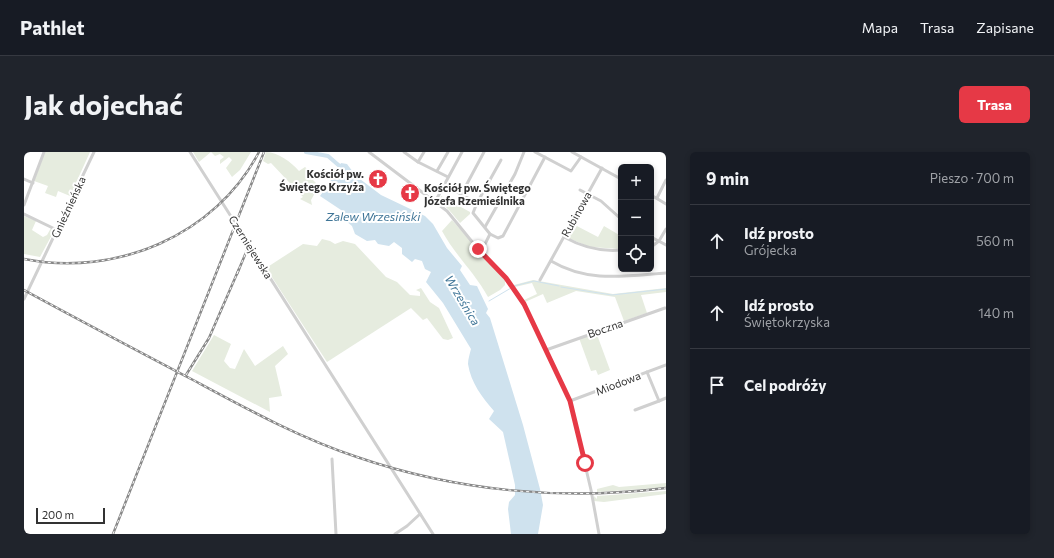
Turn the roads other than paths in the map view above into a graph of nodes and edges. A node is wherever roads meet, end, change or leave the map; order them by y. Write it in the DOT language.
graph roads {
  1 [pos="44,152"];
  2 [pos="94,152"];
  3 [pos="190,152"];
  4 [pos="404,152"];
  5 [pos="424,152"];
  6 [pos="448,152"];
  7 [pos="462,152"];
  8 [pos="484,152"];
  9 [pos="524,152"];
  10 [pos="535,152"];
  11 [pos="572,152"];
  12 [pos="371,153"];
  13 [pos="545,157"];
  14 [pos="581,157"];
  15 [pos="501,160"];
  16 [pos="418,162"];
  17 [pos="602,168"];
  18 [pos="437,171"];
  19 [pos="448,177"];
  20 [pos="618,177"];
  21 [pos="24,179"];
  22 [pos="666,180"];
  23 [pos="33,183"];
  24 [pos="444,185"];
  25 [pos="580,190"];
  26 [pos="588,194"];
  27 [pos="461,195"];
  28 [pos="654,196"];
  29 [pos="657,198"];
  30 [pos="435,202"];
  31 [pos="477,204"];
  32 [pos="666,204"];
  33 [pos="24,205"];
  34 [pos="24,214"];
  35 [pos="618,216"];
  36 [pos="485,227"];
  37 [pos="666,229"];
  38 [pos="57,230"];
  39 [pos="490,234"];
  40 [pos="564,237"];
  41 [pos="654,239"];
  42 [pos="659,242"];
  43 [pos="654,245"];
  44 [pos="666,245"];
  45 [pos="618,250"];
  46 [pos="481,252"];
  47 [pos="551,261"];
  48 [pos="666,273"];
  49 [pos="540,280"];
  50 [pos="24,299"];
  51 [pos="665,308"];
  52 [pos="546,350"];
  53 [pos="666,366"];
  54 [pos="647,372"];
  55 [pos="666,398"];
  56 [pos="570,401"];
  57 [pos="659,401"];
  58 [pos="635,410"];
  59 [pos="332,459"];
  60 [pos="420,514"];
  61 [pos="336,534"];
  62 [pos="395,534"];
  63 [pos="433,534"];
  64 [pos="599,534"];
  1 -- 23 [label="street"];
  2 -- 38 [label="street, Gnieźnieńska"];
  3 -- 60 [label="street, Czerniejewska"];
  4 -- 16 [label="street"];
  5 -- 16 [label="street"];
  6 -- 18 [label="street"];
  7 -- 19 [label="street"];
  8 -- 27 [label="street"];
  9 -- 36 [label="street"];
  10 -- 13 [label="street"];
  11 -- 14 [label="street"];
  12 -- 30 [label="street"];
  13 -- 14 [label="street"];
  13 -- 39 [label="street"];
  14 -- 17 [label="street"];
  15 -- 31 [label="street"];
  16 -- 18 [label="street"];
  17 -- 20 [label="street"];
  17 -- 26 [label="street, Rubinowa"];
  18 -- 19 [label="street"];
  19 -- 24 [label="street"];
  21 -- 23 [label="street"];
  22 -- 29 [label="street"];
  23 -- 33 [label="street"];
  24 -- 27 [label="street"];
  24 -- 30 [label="street"];
  25 -- 26 [label="street"];
  26 -- 35 [label="street"];
  26 -- 40 [label="street, Rubinowa"];
  27 -- 31 [label="street"];
  28 -- 29 [label="street"];
  29 -- 32 [label="street"];
  30 -- 46 [label="street"];
  31 -- 36 [label="street"];
  34 -- 38 [label="street"];
  36 -- 39 [label="street"];
  37 -- 42 [label="street"];
  38 -- 50 [label="street, Gnieźnieńska"];
  39 -- 46 [label="street"];
  40 -- 45 [label="street"];
  40 -- 47 [label="street, Rubinowa"];
  41 -- 42 [label="street"];
  42 -- 43 [label="street"];
  42 -- 44 [label="street"];
  46 -- 52 [label="street"];
  47 -- 48 [label="street"];
  47 -- 49 [label="street, Rubinowa"];
  51 -- 52 [label="street, Boczna"];
  52 -- 56 [label="street"];
  53 -- 54 [label="street, Miodowa"];
  54 -- 56 [label="street, Miodowa"];
  54 -- 57 [label="street"];
  55 -- 57 [label="street"];
  56 -- 64 [label="street"];
  57 -- 58 [label="street"];
  59 -- 61 [label="street"];
  60 -- 62 [label="street"];
  60 -- 63 [label="street, Czerniejewska"];
}
